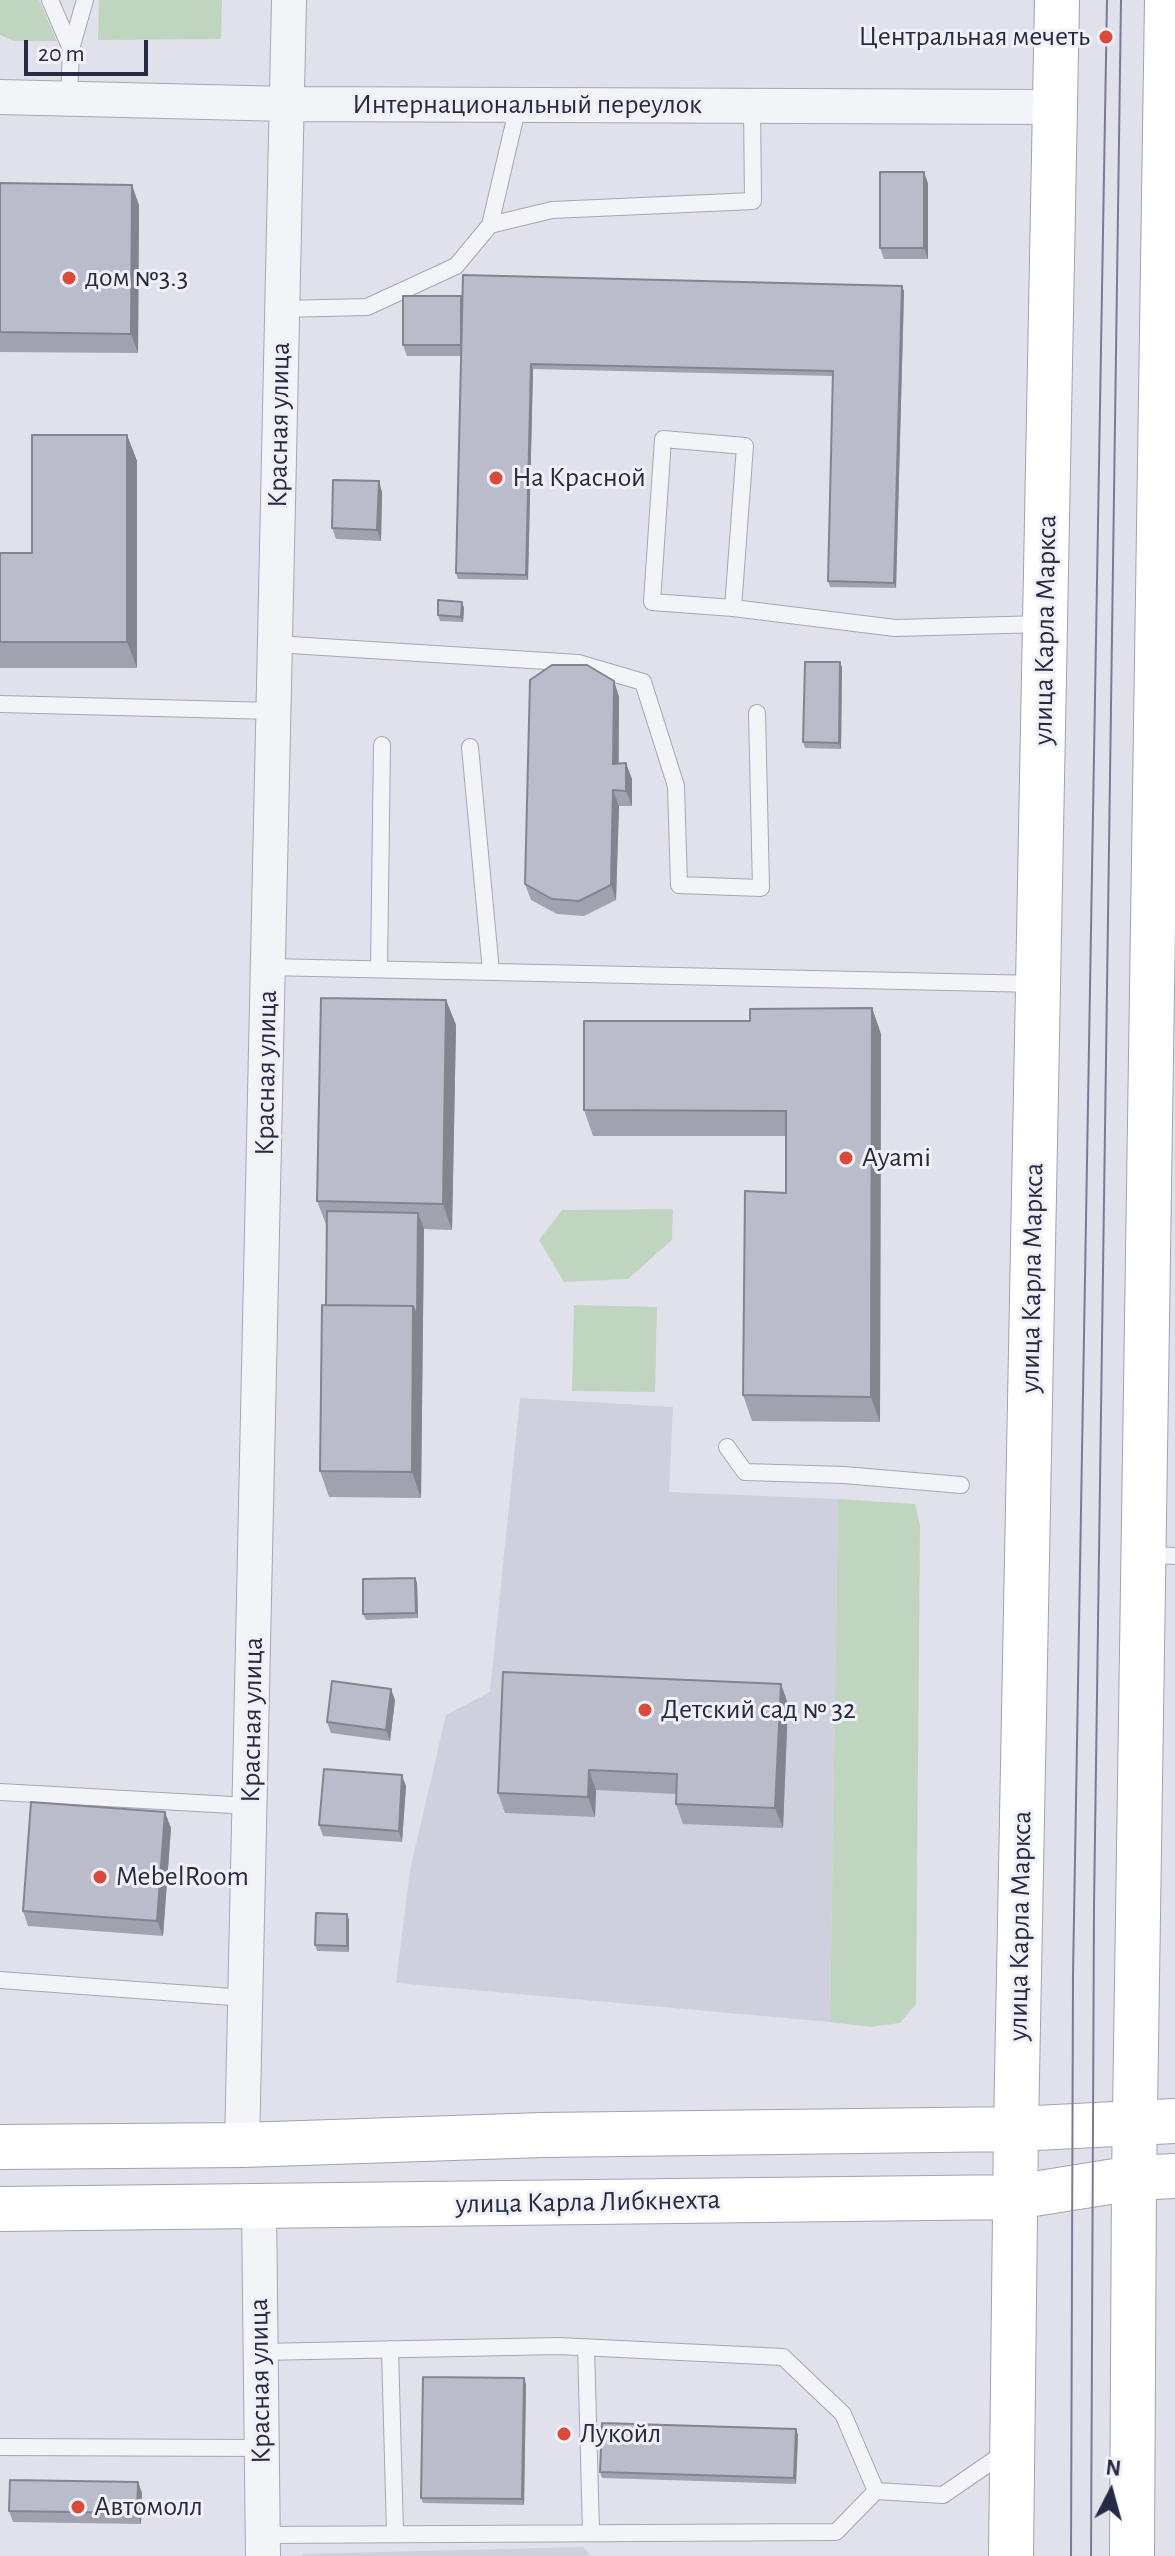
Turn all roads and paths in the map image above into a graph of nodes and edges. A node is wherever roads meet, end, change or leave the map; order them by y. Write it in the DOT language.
graph roads {
  1 [pos="50,0"];
  2 [pos="85,0"];
  3 [pos="289,0"];
  4 [pos="1057,0"];
  5 [pos="1167,0"];
  6 [pos="71,49"];
  7 [pos="0,97"];
  8 [pos="69,98"];
  9 [pos="287,104"];
  10 [pos="518,106"];
  11 [pos="752,107"];
  12 [pos="1055,107"];
  13 [pos="490,225"];
  14 [pos="282,309"];
  15 [pos="1168,417"];
  16 [pos="733,608"];
  17 [pos="1045,624"];
  18 [pos="275,644"];
  19 [pos="0,704"];
  20 [pos="273,711"];
  21 [pos="757,713"];
  22 [pos="382,745"];
  23 [pos="470,747"];
  24 [pos="268,967"];
  25 [pos="379,969"];
  26 [pos="491,971"];
  27 [pos="1038,984"];
  28 [pos="727,1447"];
  29 [pos="961,1485"];
  30 [pos="1159,1555"];
  31 [pos="0,1792"];
  32 [pos="250,1816"];
  33 [pos="0,1980"];
  34 [pos="246,1998"];
  35 [pos="1155,2122"];
  36 [pos="1016,2129"];
  37 [pos="242,2145"];
  38 [pos="0,2147"];
  39 [pos="1154,2177"];
  40 [pos="1015,2197"];
  41 [pos="259,2207"];
  42 [pos="0,2209"];
  43 [pos="586,2347"];
  44 [pos="390,2349"];
  45 [pos="260,2352"];
  46 [pos="0,2447"];
  47 [pos="262,2448"];
  48 [pos="1010,2449"];
  49 [pos="876,2491"];
  50 [pos="591,2531"];
  51 [pos="395,2532"];
  52 [pos="263,2545"];
  53 [pos="1011,2556"];
  54 [pos="1132,2556"];
  1 -- 6 [label="lane"];
  2 -- 6 [label="lane"];
  3 -- 9 [label="street, Красная улица"];
  4 -- 12 [label="main road, улица Карла Маркса"];
  5 -- 15 [label="main road"];
  6 -- 8 [label="lane"];
  7 -- 8 [label="street, Интернациональный переулок"];
  8 -- 9 [label="street, Интернациональный переулок"];
  9 -- 10 [label="street, Интернациональный переулок"];
  9 -- 14 [label="street, Красная улица"];
  10 -- 11 [label="street, Интернациональный переулок"];
  10 -- 13 [label="lane"];
  11 -- 12 [label="street, Интернациональный переулок"];
  11 -- 13 [label="lane"];
  12 -- 17 [label="main road, улица Карла Маркса"];
  13 -- 14 [label="lane"];
  14 -- 18 [label="street, Красная улица"];
  15 -- 30 [label="main road"];
  16 -- 16 [label="lane"];
  16 -- 17 [label="lane"];
  17 -- 27 [label="main road, улица Карла Маркса"];
  18 -- 20 [label="street, Красная улица"];
  18 -- 21 [label="lane"];
  19 -- 20 [label="lane"];
  20 -- 24 [label="street, Красная улица"];
  22 -- 25 [label="lane"];
  23 -- 26 [label="lane"];
  24 -- 25 [label="lane"];
  24 -- 32 [label="street, Красная улица"];
  25 -- 26 [label="lane"];
  26 -- 27 [label="lane"];
  27 -- 36 [label="main road, улица Карла Маркса"];
  28 -- 29 [label="lane"];
  30 -- 35 [label="main road"];
  31 -- 32 [label="lane"];
  32 -- 34 [label="street, Красная улица"];
  33 -- 34 [label="lane"];
  34 -- 37 [label="street, Красная улица"];
  35 -- 36 [label="main road"];
  35 -- 39 [label="main road"];
  36 -- 37 [label="main road"];
  36 -- 40 [label="main road, улица Карла Маркса"];
  37 -- 38 [label="main road"];
  39 -- 40 [label="main road, улица Карла Либкнехта"];
  39 -- 54 [label="main road"];
  40 -- 41 [label="main road, улица Карла Либкнехта"];
  40 -- 48 [label="main road, улица Карла Маркса"];
  41 -- 42 [label="main road, улица Карла Либкнехта"];
  41 -- 45 [label="street, Красная улица"];
  43 -- 44 [label="lane"];
  43 -- 49 [label="lane"];
  43 -- 50 [label="lane"];
  44 -- 45 [label="lane"];
  44 -- 51 [label="lane"];
  45 -- 47 [label="street, Красная улица"];
  46 -- 47 [label="lane"];
  47 -- 52 [label="street, Красная улица"];
  48 -- 49 [label="lane"];
  48 -- 53 [label="main road, улица Карла Маркса"];
  49 -- 50 [label="lane"];
  50 -- 51 [label="lane"];
  51 -- 52 [label="lane"];
}
